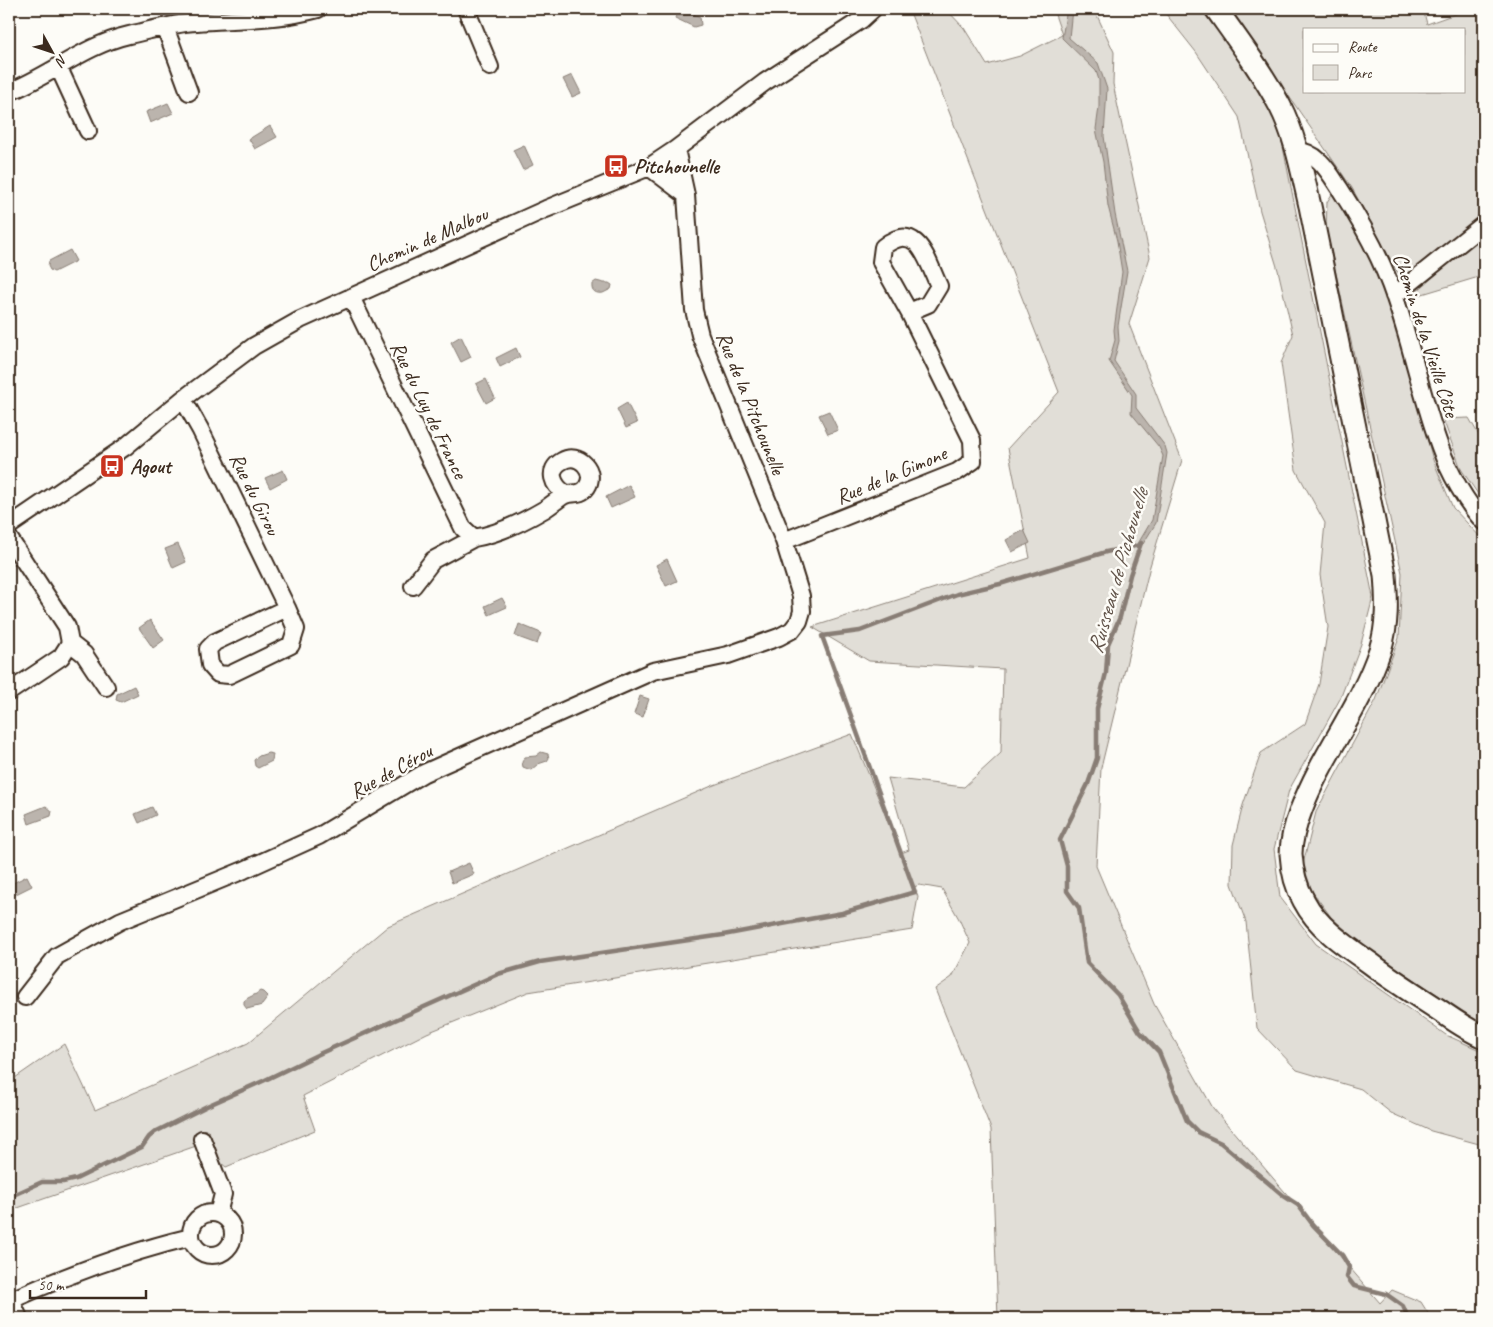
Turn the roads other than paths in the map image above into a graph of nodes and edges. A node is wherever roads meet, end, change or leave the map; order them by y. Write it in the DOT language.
graph roads {
  1 [pos="318,9"];
  2 [pos="466,9"];
  3 [pos="873,9"];
  4 [pos="1216,9"];
  5 [pos="165,27"];
  6 [pos="58,66"];
  7 [pos="490,67"];
  8 [pos="9,92"];
  9 [pos="189,92"];
  10 [pos="88,131"];
  11 [pos="676,149"];
  12 [pos="1297,150"];
  13 [pos="649,167"];
  14 [pos="686,195"];
  15 [pos="1484,224"];
  16 [pos="351,296"];
  17 [pos="1394,296"];
  18 [pos="909,312"];
  19 [pos="183,399"];
  20 [pos="566,494"];
  21 [pos="1484,522"];
  22 [pos="9,526"];
  23 [pos="9,538"];
  24 [pos="474,538"];
  25 [pos="784,542"];
  26 [pos="413,586"];
  27 [pos="287,608"];
  28 [pos="799,621"];
  29 [pos="70,643"];
  30 [pos="106,688"];
  31 [pos="9,692"];
  32 [pos="25,997"];
  33 [pos="1484,1037"];
  34 [pos="202,1139"];
  35 [pos="218,1214"];
  36 [pos="190,1237"];
  37 [pos="10,1301"];
  38 [pos="19,1318"];
  1 -- 5 [label="street"];
  2 -- 7 [label="street"];
  3 -- 11 [label="street, Chemin de Malbou"];
  4 -- 12 [label="main road"];
  5 -- 6 [label="street"];
  5 -- 9 [label="street"];
  6 -- 8 [label="street"];
  6 -- 10 [label="street"];
  11 -- 13 [label="street, Chemin de Malbou"];
  11 -- 14 [label="street, Rue de la Pitchounelle"];
  12 -- 17 [label="street, Chemin de la Vieille Côte"];
  12 -- 33 [label="main road"];
  13 -- 14 [label="street"];
  13 -- 16 [label="street, Chemin de Malbou"];
  14 -- 25 [label="street, Rue de la Pitchounelle"];
  15 -- 17 [label="street"];
  16 -- 19 [label="street, Chemin de Malbou"];
  16 -- 24 [label="street, Rue du Luy de France"];
  17 -- 21 [label="street, Chemin de la Vieille Côte"];
  18 -- 25 [label="street, Rue de la Gimone"];
  19 -- 22 [label="street, Chemin de Malbou"];
  19 -- 27 [label="street, Rue du Girou"];
  20 -- 24 [label="street"];
  23 -- 29 [label="street"];
  24 -- 26 [label="street"];
  25 -- 28 [label="street, Rue de la Pitchounelle"];
  27 -- 27 [label="street, Rue du Girou"];
  28 -- 32 [label="street, Rue de Cérou"];
  29 -- 30 [label="street"];
  29 -- 31 [label="street"];
  34 -- 35 [label="street"];
  35 -- 36 [label="street"];
  35 -- 36 [label="street"];
  36 -- 37 [label="street"];
  37 -- 38 [label="street"];
}
